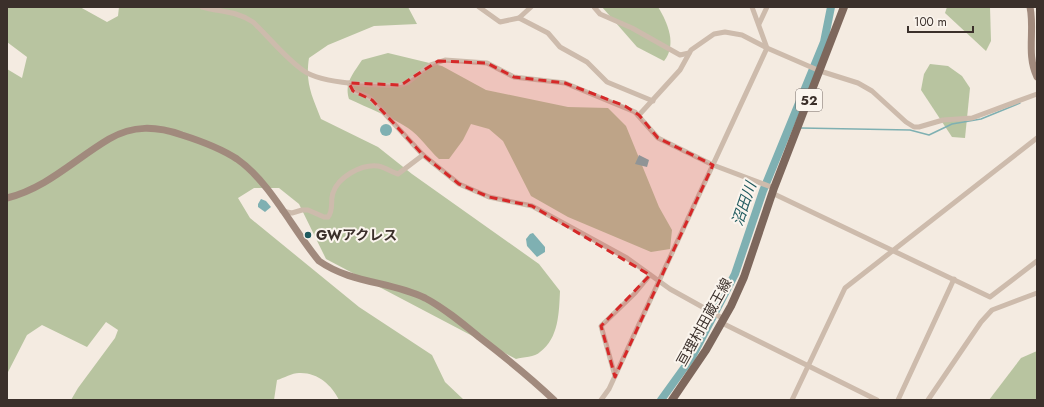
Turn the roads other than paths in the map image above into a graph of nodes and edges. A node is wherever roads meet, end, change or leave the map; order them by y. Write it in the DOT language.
graph roads {
  1 [pos="202,7"];
  2 [pos="480,7"];
  3 [pos="531,7"];
  4 [pos="594,7"];
  5 [pos="752,7"];
  6 [pos="767,7"];
  7 [pos="844,7"];
  8 [pos="1030,7"];
  9 [pos="519,18"];
  10 [pos="759,24"];
  11 [pos="767,48"];
  12 [pos="689,53"];
  13 [pos="820,71"];
  14 [pos="1037,77"];
  15 [pos="349,83"];
  16 [pos="1037,94"];
  17 [pos="653,101"];
  18 [pos="639,115"];
  19 [pos="1037,138"];
  20 [pos="423,155"];
  21 [pos="713,165"];
  22 [pos="773,191"];
  23 [pos="7,198"];
  24 [pos="282,211"];
  25 [pos="893,251"];
  26 [pos="1037,261"];
  27 [pos="650,275"];
  28 [pos="954,279"];
  29 [pos="660,281"];
  30 [pos="1037,293"];
  31 [pos="723,321"];
  32 [pos="808,366"];
  33 [pos="615,376"];
  34 [pos="554,400"];
  35 [pos="601,400"];
  36 [pos="672,400"];
  37 [pos="792,400"];
  38 [pos="877,400"];
  39 [pos="898,400"];
  40 [pos="928,400"];
  1 -- 15 [label="street"];
  2 -- 9 [label="street"];
  3 -- 9 [label="street"];
  4 -- 12 [label="street"];
  5 -- 10 [label="street"];
  6 -- 10 [label="street"];
  7 -- 13 [label="main road, 亘理村田蔵王線 / 52"];
  8 -- 14 [label="street"];
  9 -- 17 [label="street"];
  10 -- 11 [label="street"];
  11 -- 12 [label="street"];
  11 -- 13 [label="street"];
  11 -- 21 [label="street"];
  12 -- 17 [label="street"];
  13 -- 16 [label="street"];
  13 -- 22 [label="main road, 亘理村田蔵王線 / 52"];
  15 -- 18 [label="street"];
  15 -- 20 [label="street"];
  17 -- 18 [label="street"];
  18 -- 21 [label="street"];
  19 -- 25 [label="street"];
  20 -- 24 [label="street"];
  20 -- 27 [label="street"];
  21 -- 22 [label="street"];
  21 -- 29 [label="street"];
  22 -- 25 [label="street"];
  22 -- 31 [label="main road, 亘理村田蔵王線 / 52"];
  23 -- 24 [label="street"];
  24 -- 34 [label="street"];
  25 -- 28 [label="street"];
  25 -- 32 [label="street"];
  26 -- 28 [label="street"];
  27 -- 29 [label="street"];
  27 -- 33 [label="street"];
  28 -- 39 [label="street"];
  29 -- 31 [label="street"];
  29 -- 33 [label="street"];
  30 -- 40 [label="street"];
  31 -- 32 [label="street"];
  31 -- 36 [label="main road, 亘理村田蔵王線 / 52"];
  32 -- 37 [label="street"];
  32 -- 38 [label="street"];
  33 -- 35 [label="street"];
}
